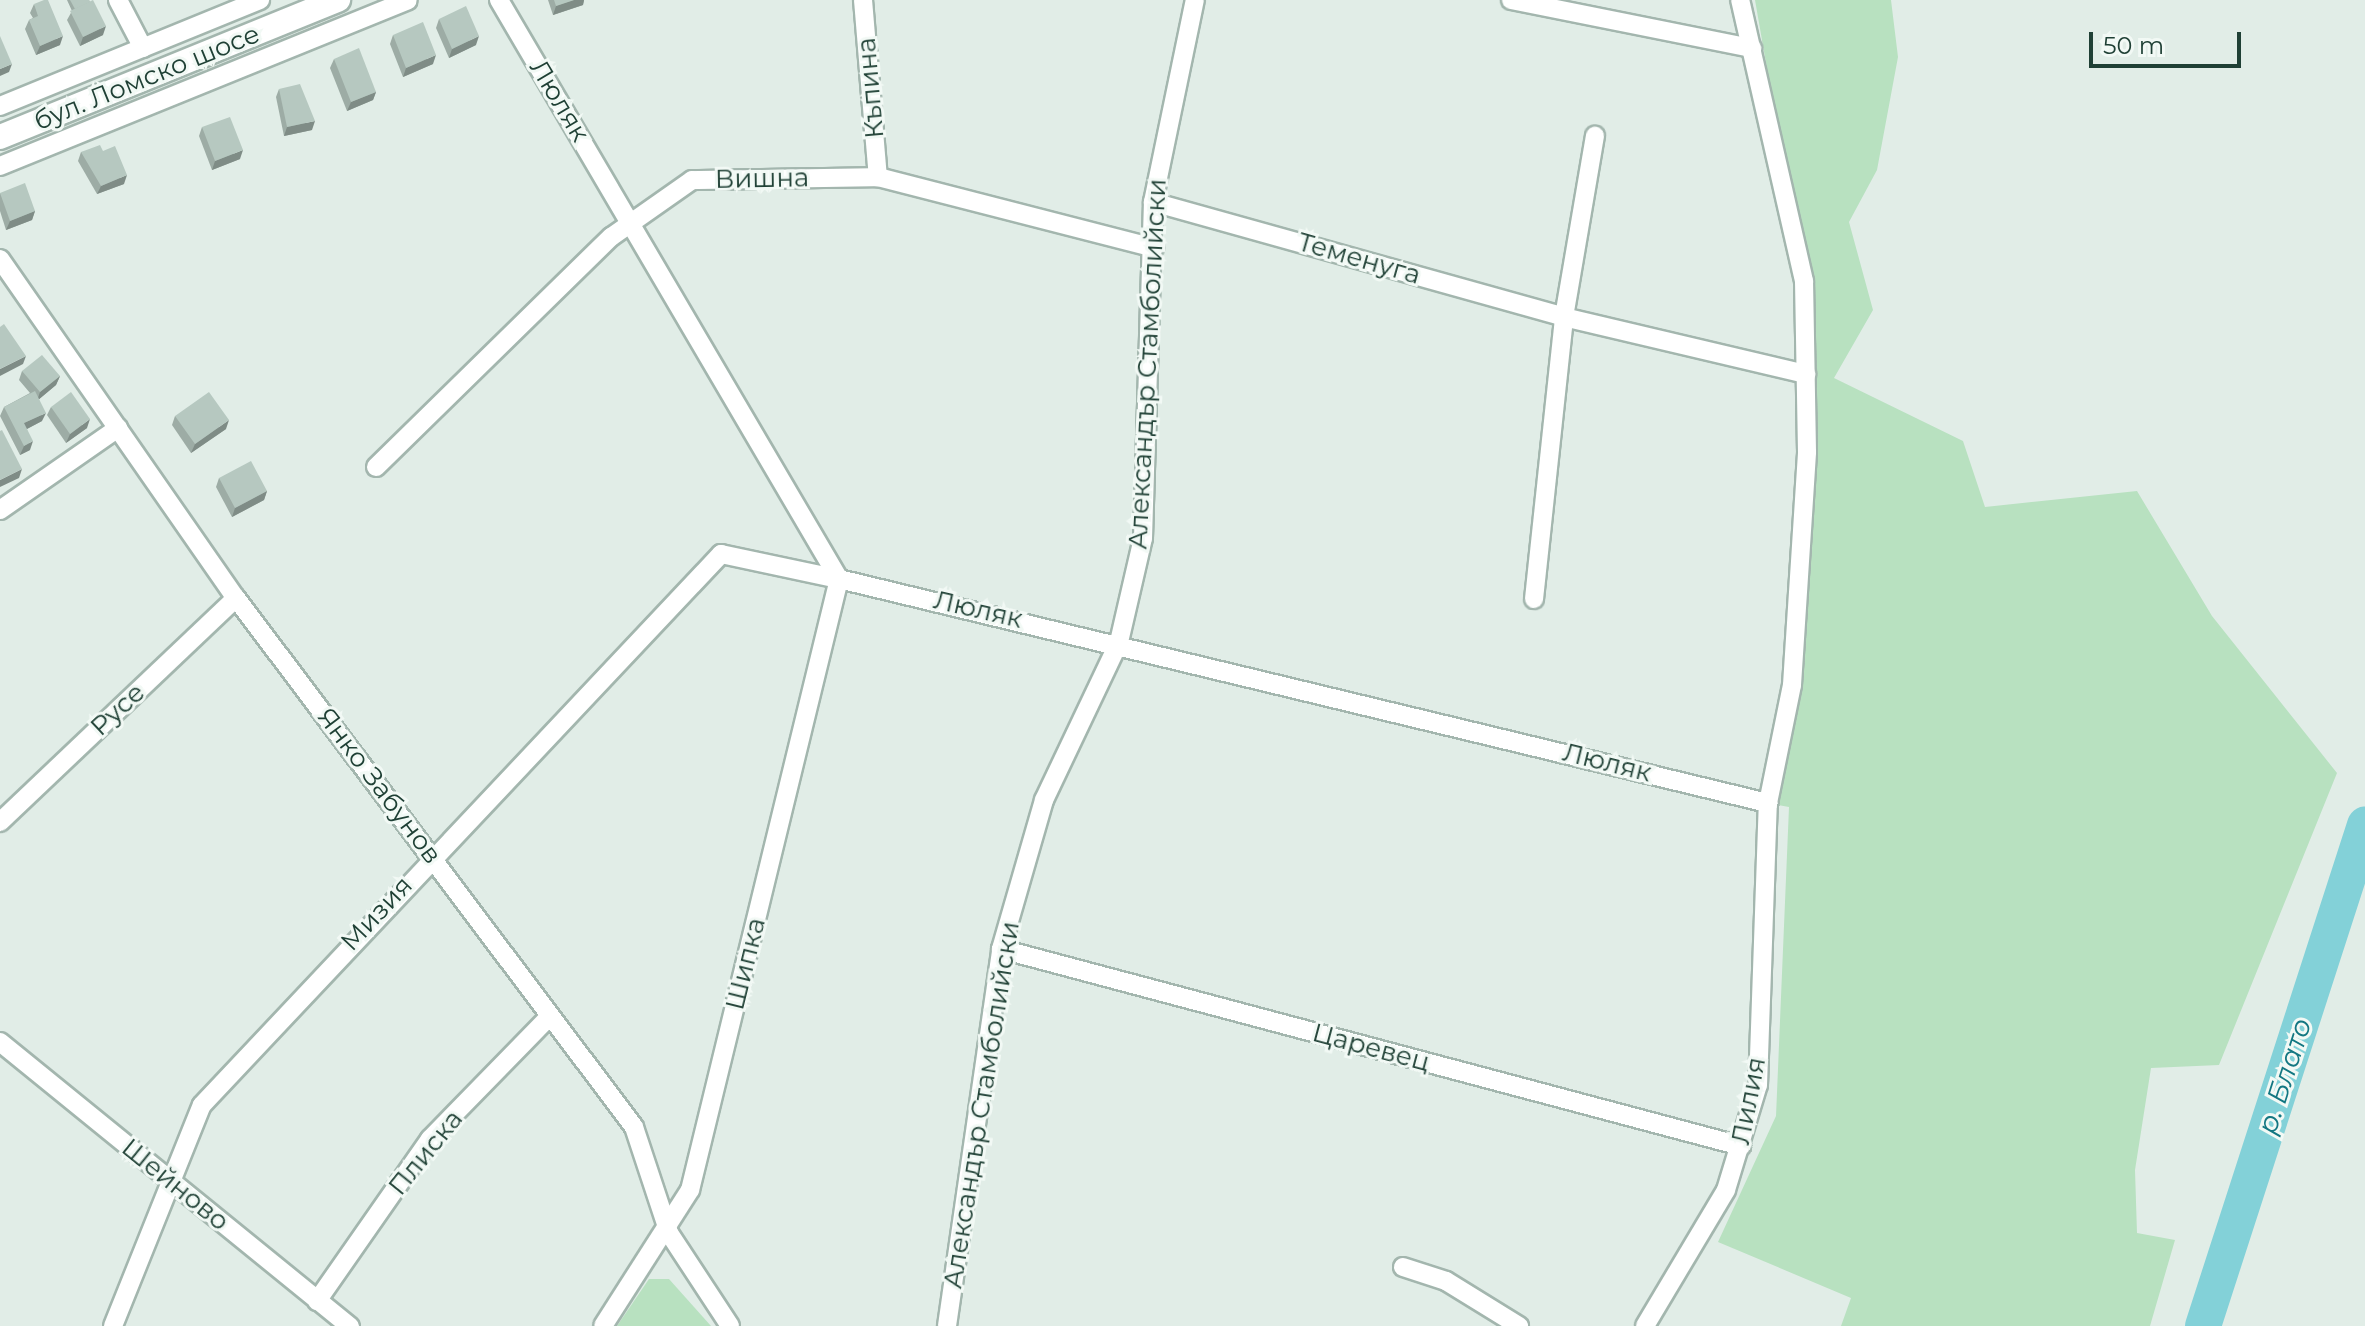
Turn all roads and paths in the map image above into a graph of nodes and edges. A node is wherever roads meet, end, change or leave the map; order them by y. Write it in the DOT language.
graph roads {
  1 [pos="118,0"];
  2 [pos="260,0"];
  3 [pos="338,0"];
  4 [pos="408,0"];
  5 [pos="499,0"];
  6 [pos="863,0"];
  7 [pos="1195,0"];
  8 [pos="1511,0"];
  9 [pos="1740,0"];
  10 [pos="143,48"];
  11 [pos="1752,48"];
  12 [pos="0,106"];
  13 [pos="1595,136"];
  14 [pos="0,137"];
  15 [pos="0,166"];
  16 [pos="878,177"];
  17 [pos="1153,202"];
  18 [pos="632,223"];
  19 [pos="1154,248"];
  20 [pos="0,259"];
  21 [pos="1564,317"];
  22 [pos="1806,374"];
  23 [pos="118,428"];
  24 [pos="376,467"];
  25 [pos="0,510"];
  26 [pos="839,579"];
  27 [pos="236,598"];
  28 [pos="1534,599"];
  29 [pos="1119,642"];
  30 [pos="1768,803"];
  31 [pos="0,822"];
  32 [pos="431,855"];
  33 [pos="1001,949"];
  34 [pos="549,1017"];
  35 [pos="0,1042"];
  36 [pos="1741,1146"];
  37 [pos="174,1184"];
  38 [pos="669,1233"];
  39 [pos="1403,1267"];
  40 [pos="317,1301"];
  41 [pos="113,1326"];
  42 [pos="350,1326"];
  43 [pos="603,1326"];
  44 [pos="730,1326"];
  45 [pos="947,1326"];
  46 [pos="1519,1326"];
  47 [pos="1645,1326"];
  1 -- 10 [label="street"];
  2 -- 10 [label="street"];
  3 -- 14 [label="main road, бул. Ломско шосе"];
  4 -- 15 [label="street"];
  5 -- 18 [label="street, Люляк"];
  6 -- 16 [label="street, Къпина"];
  7 -- 17 [label="street, Александър Стамболийски"];
  8 -- 11 [label="street"];
  9 -- 11 [label="street, Лилия"];
  10 -- 12 [label="street"];
  11 -- 22 [label="street, Лилия"];
  13 -- 21 [label="street"];
  16 -- 18 [label="street, Вишна"];
  16 -- 19 [label="street, Вишна"];
  17 -- 19 [label="street, Александър Стамболийски"];
  17 -- 21 [label="street, Теменуга"];
  18 -- 24 [label="street, Вишна"];
  18 -- 26 [label="street, Люляк"];
  19 -- 29 [label="street, Александър Стамболийски"];
  20 -- 23 [label="street, Янко Забунов"];
  21 -- 22 [label="street, Теменуга"];
  21 -- 28 [label="street"];
  22 -- 30 [label="street, Лилия"];
  23 -- 25 [label="street"];
  23 -- 27 [label="street, Янко Забунов"];
  26 -- 29 [label="street, Люляк"];
  26 -- 32 [label="street, Мизия"];
  26 -- 38 [label="street, Шипка"];
  27 -- 31 [label="street, Русе"];
  27 -- 32 [label="street, Янко Забунов"];
  29 -- 30 [label="street, Люляк"];
  29 -- 33 [label="street, Александър Стамболийски"];
  30 -- 36 [label="street, Лилия"];
  32 -- 34 [label="street, Янко Забунов"];
  32 -- 37 [label="street, Мизия"];
  33 -- 36 [label="street, Царевец"];
  33 -- 45 [label="street, Александър Стамболийски"];
  34 -- 38 [label="street, Янко Забунов"];
  34 -- 40 [label="street, Плиска"];
  35 -- 37 [label="street, Шейново"];
  36 -- 47 [label="street, Лилия"];
  37 -- 40 [label="street, Шейново"];
  37 -- 41 [label="street, Мизия"];
  38 -- 43 [label="street, Шипка"];
  38 -- 44 [label="street, Янко Забунов"];
  39 -- 46 [label="street"];
  40 -- 42 [label="street, Шейново"];
}
